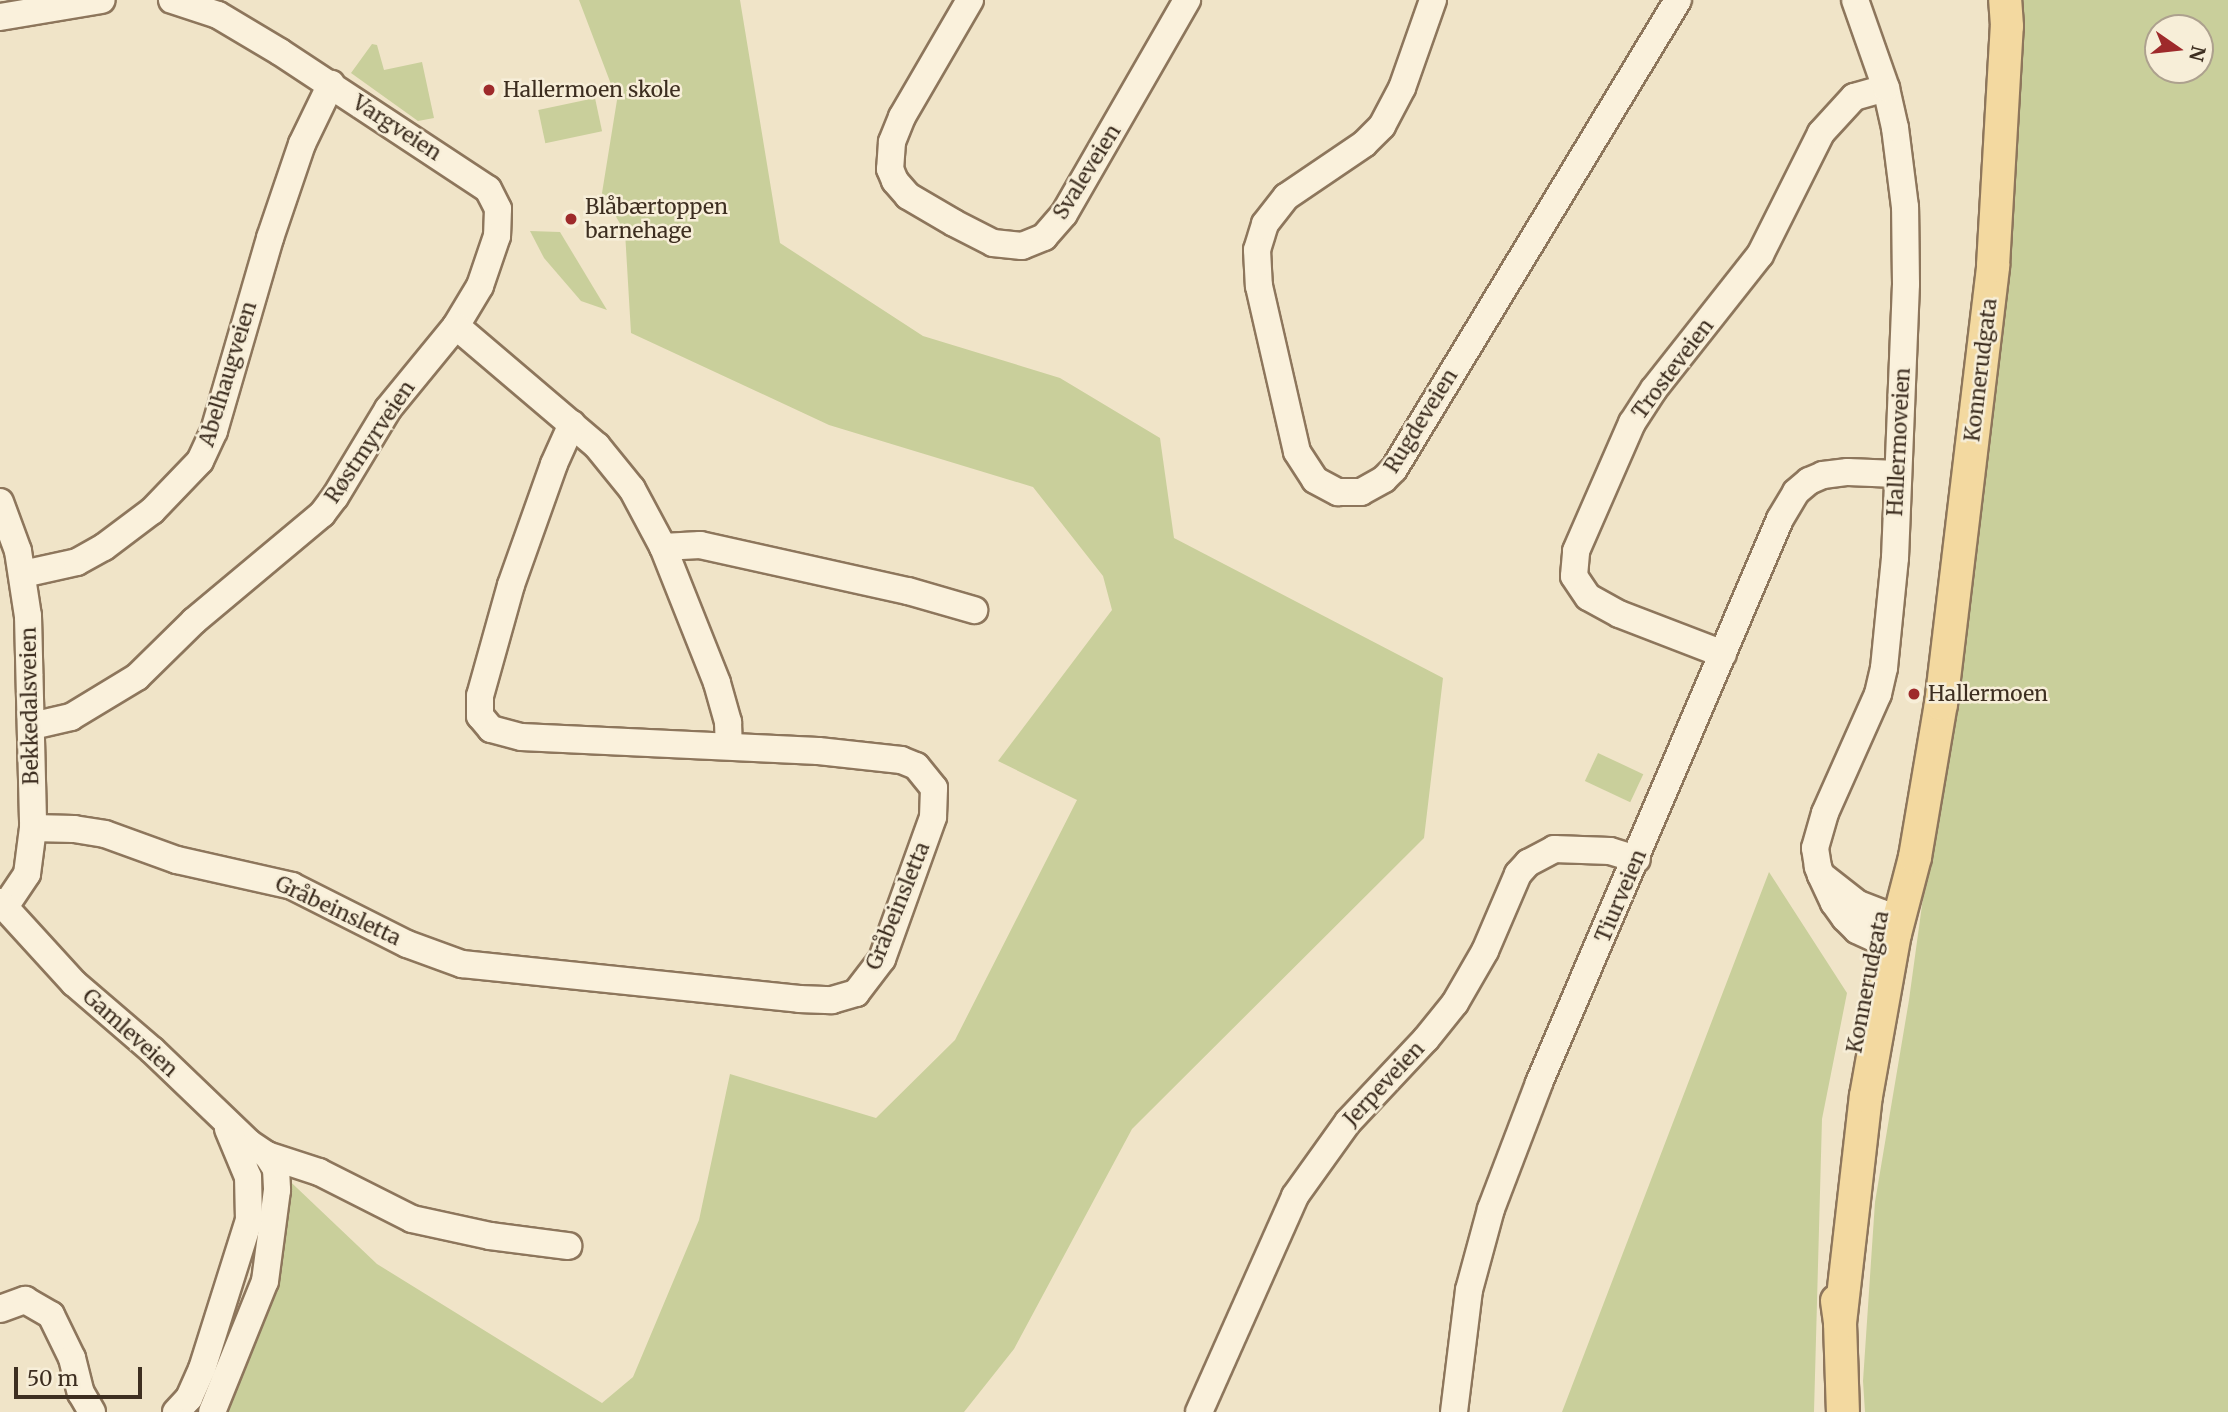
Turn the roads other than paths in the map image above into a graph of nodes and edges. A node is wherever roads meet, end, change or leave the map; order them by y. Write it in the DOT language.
graph roads {
  1 [pos="102,0"];
  2 [pos="172,0"];
  3 [pos="970,0"];
  4 [pos="1186,0"];
  5 [pos="1433,0"];
  6 [pos="1678,0"];
  7 [pos="1855,0"];
  8 [pos="1987,0"];
  9 [pos="2005,0"];
  10 [pos="0,17"];
  11 [pos="331,84"];
  12 [pos="1886,88"];
  13 [pos="2003,91"];
  14 [pos="456,326"];
  15 [pos="572,424"];
  16 [pos="1897,474"];
  17 [pos="0,502"];
  18 [pos="663,547"];
  19 [pos="23,574"];
  20 [pos="974,610"];
  21 [pos="1723,654"];
  22 [pos="32,726"];
  23 [pos="729,746"];
  24 [pos="33,828"];
  25 [pos="1637,859"];
  26 [pos="2,905"];
  27 [pos="1884,928"];
  28 [pos="225,1121"];
  29 [pos="267,1155"];
  30 [pos="568,1246"];
  31 [pos="0,1309"];
  32 [pos="92,1412"];
  33 [pos="176,1412"];
  34 [pos="212,1412"];
  35 [pos="1199,1412"];
  36 [pos="1454,1412"];
  37 [pos="1843,1412"];
  1 -- 10 [label="street"];
  2 -- 11 [label="street, Vargveien"];
  3 -- 4 [label="street, Svaleveien"];
  5 -- 6 [label="street, Rugdeveien"];
  7 -- 12 [label="street, Hallermoveien"];
  8 -- 13 [label="main road, Konnerudgata"];
  9 -- 13 [label="main road, Konnerudgata"];
  11 -- 14 [label="street, Vargveien"];
  11 -- 19 [label="street, Abelhaugveien"];
  12 -- 16 [label="street, Hallermoveien"];
  12 -- 21 [label="street, Trosteveien"];
  13 -- 27 [label="main road, Konnerudgata"];
  14 -- 15 [label="street"];
  14 -- 22 [label="street, Røstmyrveien"];
  15 -- 18 [label="street"];
  15 -- 23 [label="street, Gråbeinsletta"];
  16 -- 21 [label="street, Tiurveien"];
  16 -- 27 [label="street, Hallermoveien"];
  17 -- 19 [label="street, Bekkedalsveien"];
  18 -- 20 [label="street"];
  18 -- 23 [label="street"];
  19 -- 22 [label="street, Bekkedalsveien"];
  21 -- 25 [label="street, Tiurveien"];
  22 -- 24 [label="street, Bekkedalsveien"];
  23 -- 24 [label="street, Gråbeinsletta"];
  24 -- 26 [label="street, Bekkedalsveien"];
  25 -- 35 [label="street, Jerpeveien"];
  25 -- 36 [label="street, Tiurveien"];
  26 -- 28 [label="street, Gamleveien"];
  27 -- 37 [label="main road, Konnerudgata"];
  28 -- 29 [label="street, Gamleveien"];
  28 -- 33 [label="street"];
  29 -- 30 [label="street, Gamleveien"];
  29 -- 34 [label="street"];
  31 -- 32 [label="street"];
}
